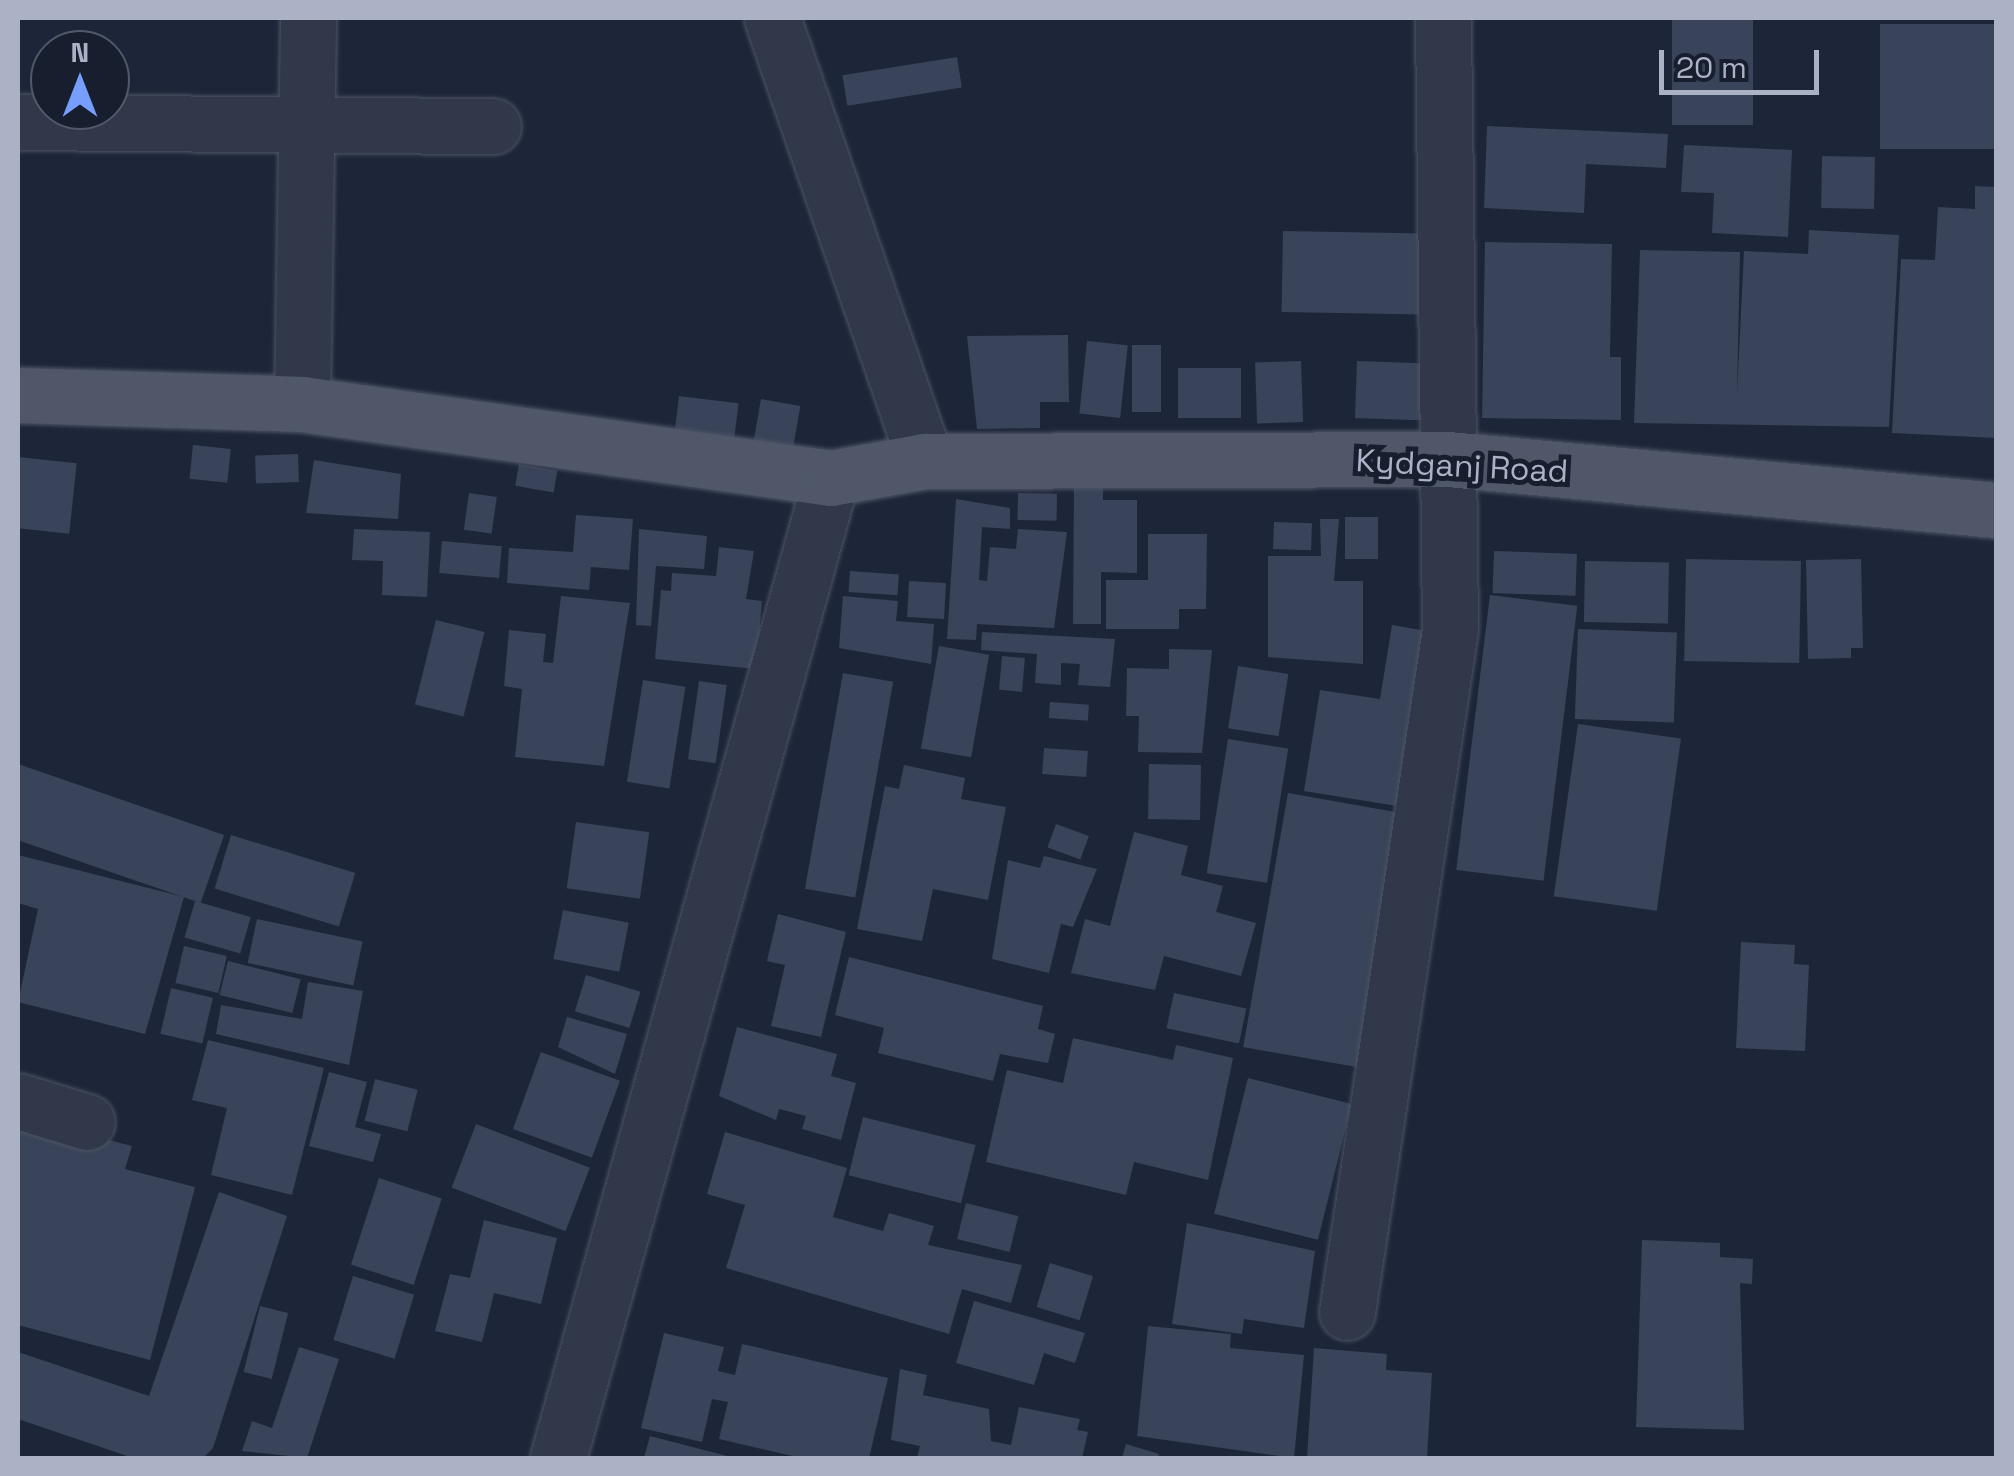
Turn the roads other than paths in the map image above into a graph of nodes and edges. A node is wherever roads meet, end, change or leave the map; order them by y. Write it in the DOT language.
graph roads {
  1 [pos="308,18"];
  2 [pos="772,18"];
  3 [pos="1444,18"];
  4 [pos="18,122"];
  5 [pos="310,126"];
  6 [pos="493,126"];
  7 [pos="18,394"];
  8 [pos="302,404"];
  9 [pos="1448,459"];
  10 [pos="925,461"];
  11 [pos="830,478"];
  12 [pos="1996,510"];
  13 [pos="18,1101"];
  14 [pos="87,1122"];
  15 [pos="1348,1312"];
  16 [pos="558,1458"];
  1 -- 5 [label="street"];
  2 -- 10 [label="street"];
  3 -- 9 [label="street"];
  4 -- 5 [label="street"];
  5 -- 6 [label="street"];
  5 -- 8 [label="street"];
  7 -- 8 [label="main road, Kydganj Road"];
  8 -- 11 [label="main road, Kydganj Road"];
  9 -- 10 [label="main road, Kydganj Road"];
  9 -- 12 [label="main road, Kydganj Road"];
  9 -- 15 [label="street"];
  10 -- 11 [label="main road, Kydganj Road"];
  11 -- 16 [label="street"];
  13 -- 14 [label="street"];
}
